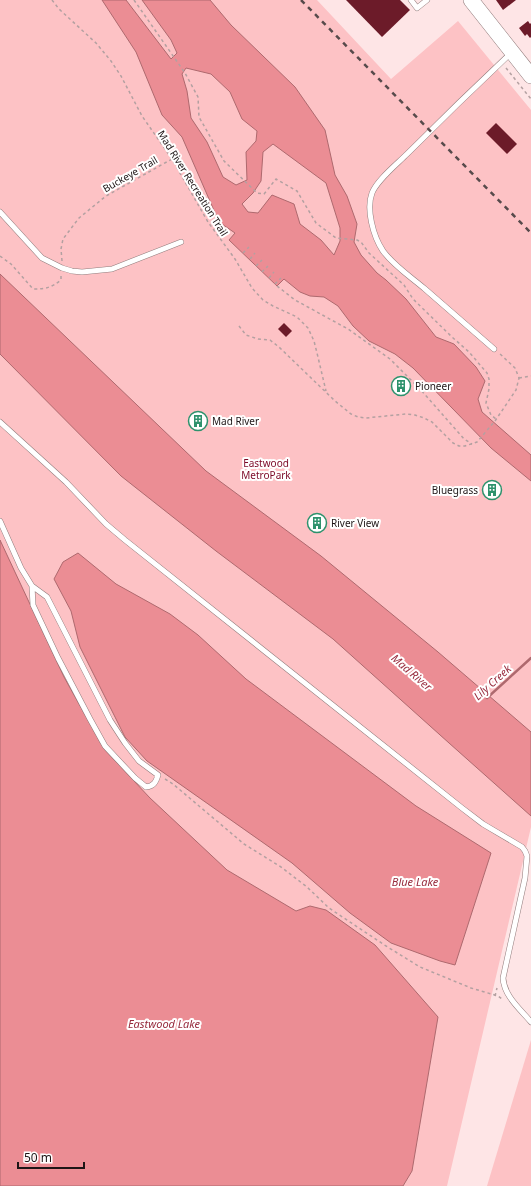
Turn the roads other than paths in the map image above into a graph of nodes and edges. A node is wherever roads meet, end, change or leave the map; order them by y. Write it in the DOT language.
graph roads {
  1 [pos="410,0"];
  2 [pos="427,0"];
  3 [pos="471,0"];
  4 [pos="507,57"];
  5 [pos="531,76"];
  6 [pos="0,212"];
  7 [pos="181,242"];
  8 [pos="494,349"];
  9 [pos="0,422"];
  10 [pos="0,521"];
  11 [pos="32,586"];
  12 [pos="531,1022"];
  1 -- 2 [label="lane"];
  3 -- 4 [label="main road"];
  4 -- 5 [label="main road"];
  4 -- 8 [label="lane"];
  6 -- 7 [label="lane"];
  9 -- 12 [label="lane"];
  10 -- 11 [label="lane"];
  11 -- 11 [label="lane"];
}
